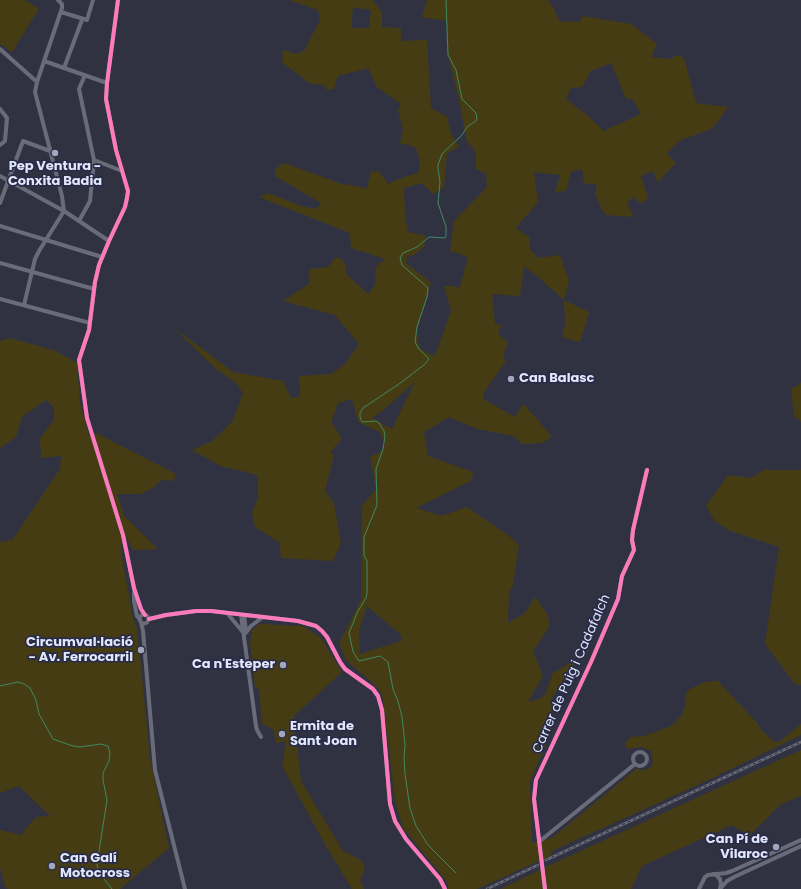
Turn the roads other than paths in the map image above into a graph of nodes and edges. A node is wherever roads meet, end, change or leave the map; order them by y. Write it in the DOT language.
graph roads {
  1 [pos="58,0"];
  2 [pos="93,0"];
  3 [pos="118,0"];
  4 [pos="63,2"];
  5 [pos="61,12"];
  6 [pos="82,20"];
  7 [pos="0,49"];
  8 [pos="44,61"];
  9 [pos="64,68"];
  10 [pos="84,75"];
  11 [pos="37,82"];
  12 [pos="107,83"];
  13 [pos="0,109"];
  14 [pos="0,145"];
  15 [pos="50,150"];
  16 [pos="94,160"];
  17 [pos="122,171"];
  18 [pos="0,176"];
  19 [pos="8,181"];
  20 [pos="0,203"];
  21 [pos="64,211"];
  22 [pos="79,222"];
  23 [pos="0,226"];
  24 [pos="47,240"];
  25 [pos="108,241"];
  26 [pos="102,257"];
  27 [pos="0,263"];
  28 [pos="32,272"];
  29 [pos="94,289"];
  30 [pos="0,299"];
  31 [pos="24,305"];
  32 [pos="90,323"];
  33 [pos="647,470"];
  34 [pos="134,588"];
  35 [pos="227,613"];
  36 [pos="243,615"];
  37 [pos="263,617"];
  38 [pos="147,618"];
  39 [pos="140,620"];
  40 [pos="143,631"];
  41 [pos="244,633"];
  42 [pos="261,737"];
  43 [pos="635,764"];
  44 [pos="801,840"];
  45 [pos="540,841"];
  46 [pos="801,846"];
  47 [pos="711,874"];
  48 [pos="702,884"];
  49 [pos="185,889"];
  50 [pos="445,889"];
  51 [pos="545,889"];
  52 [pos="699,889"];
  53 [pos="704,889"];
  54 [pos="720,889"];
  1 -- 4 [label="street"];
  2 -- 6 [label="street"];
  3 -- 12 [label="street"];
  4 -- 5 [label="street"];
  5 -- 6 [label="street"];
  5 -- 8 [label="street"];
  6 -- 9 [label="street"];
  7 -- 11 [label="street"];
  8 -- 9 [label="street"];
  8 -- 11 [label="street"];
  9 -- 10 [label="street"];
  10 -- 12 [label="street"];
  10 -- 16 [label="street"];
  11 -- 15 [label="street"];
  12 -- 17 [label="street"];
  13 -- 14 [label="street"];
  15 -- 19 [label="street"];
  15 -- 21 [label="street"];
  16 -- 17 [label="street"];
  16 -- 22 [label="street"];
  17 -- 25 [label="street"];
  18 -- 19 [label="street"];
  19 -- 20 [label="street"];
  19 -- 21 [label="street"];
  21 -- 22 [label="street"];
  21 -- 24 [label="street"];
  22 -- 25 [label="street"];
  23 -- 24 [label="street"];
  24 -- 26 [label="street"];
  24 -- 28 [label="street"];
  25 -- 26 [label="street"];
  26 -- 29 [label="street"];
  27 -- 28 [label="street"];
  28 -- 29 [label="street"];
  28 -- 31 [label="street"];
  29 -- 32 [label="street"];
  30 -- 31 [label="street"];
  31 -- 32 [label="street"];
  32 -- 34 [label="street"];
  33 -- 45 [label="street, Carrer de Puig i Cadafalch"];
  34 -- 38 [label="street"];
  34 -- 39 [label="street"];
  35 -- 36 [label="street"];
  35 -- 38 [label="street"];
  35 -- 41 [label="street"];
  36 -- 37 [label="street"];
  36 -- 41 [label="street"];
  37 -- 41 [label="street"];
  37 -- 50 [label="street"];
  38 -- 39 [label="street"];
  38 -- 39 [label="street"];
  38 -- 40 [label="street"];
  39 -- 40 [label="street"];
  40 -- 49 [label="street"];
  41 -- 42 [label="street"];
  43 -- 45 [label="street"];
  44 -- 47 [label="street"];
  45 -- 51 [label="street, Carrer de Puig i Cadafalch"];
  46 -- 54 [label="street"];
  47 -- 48 [label="street"];
  47 -- 54 [label="street"];
  48 -- 52 [label="street"];
  48 -- 53 [label="street"];
}
